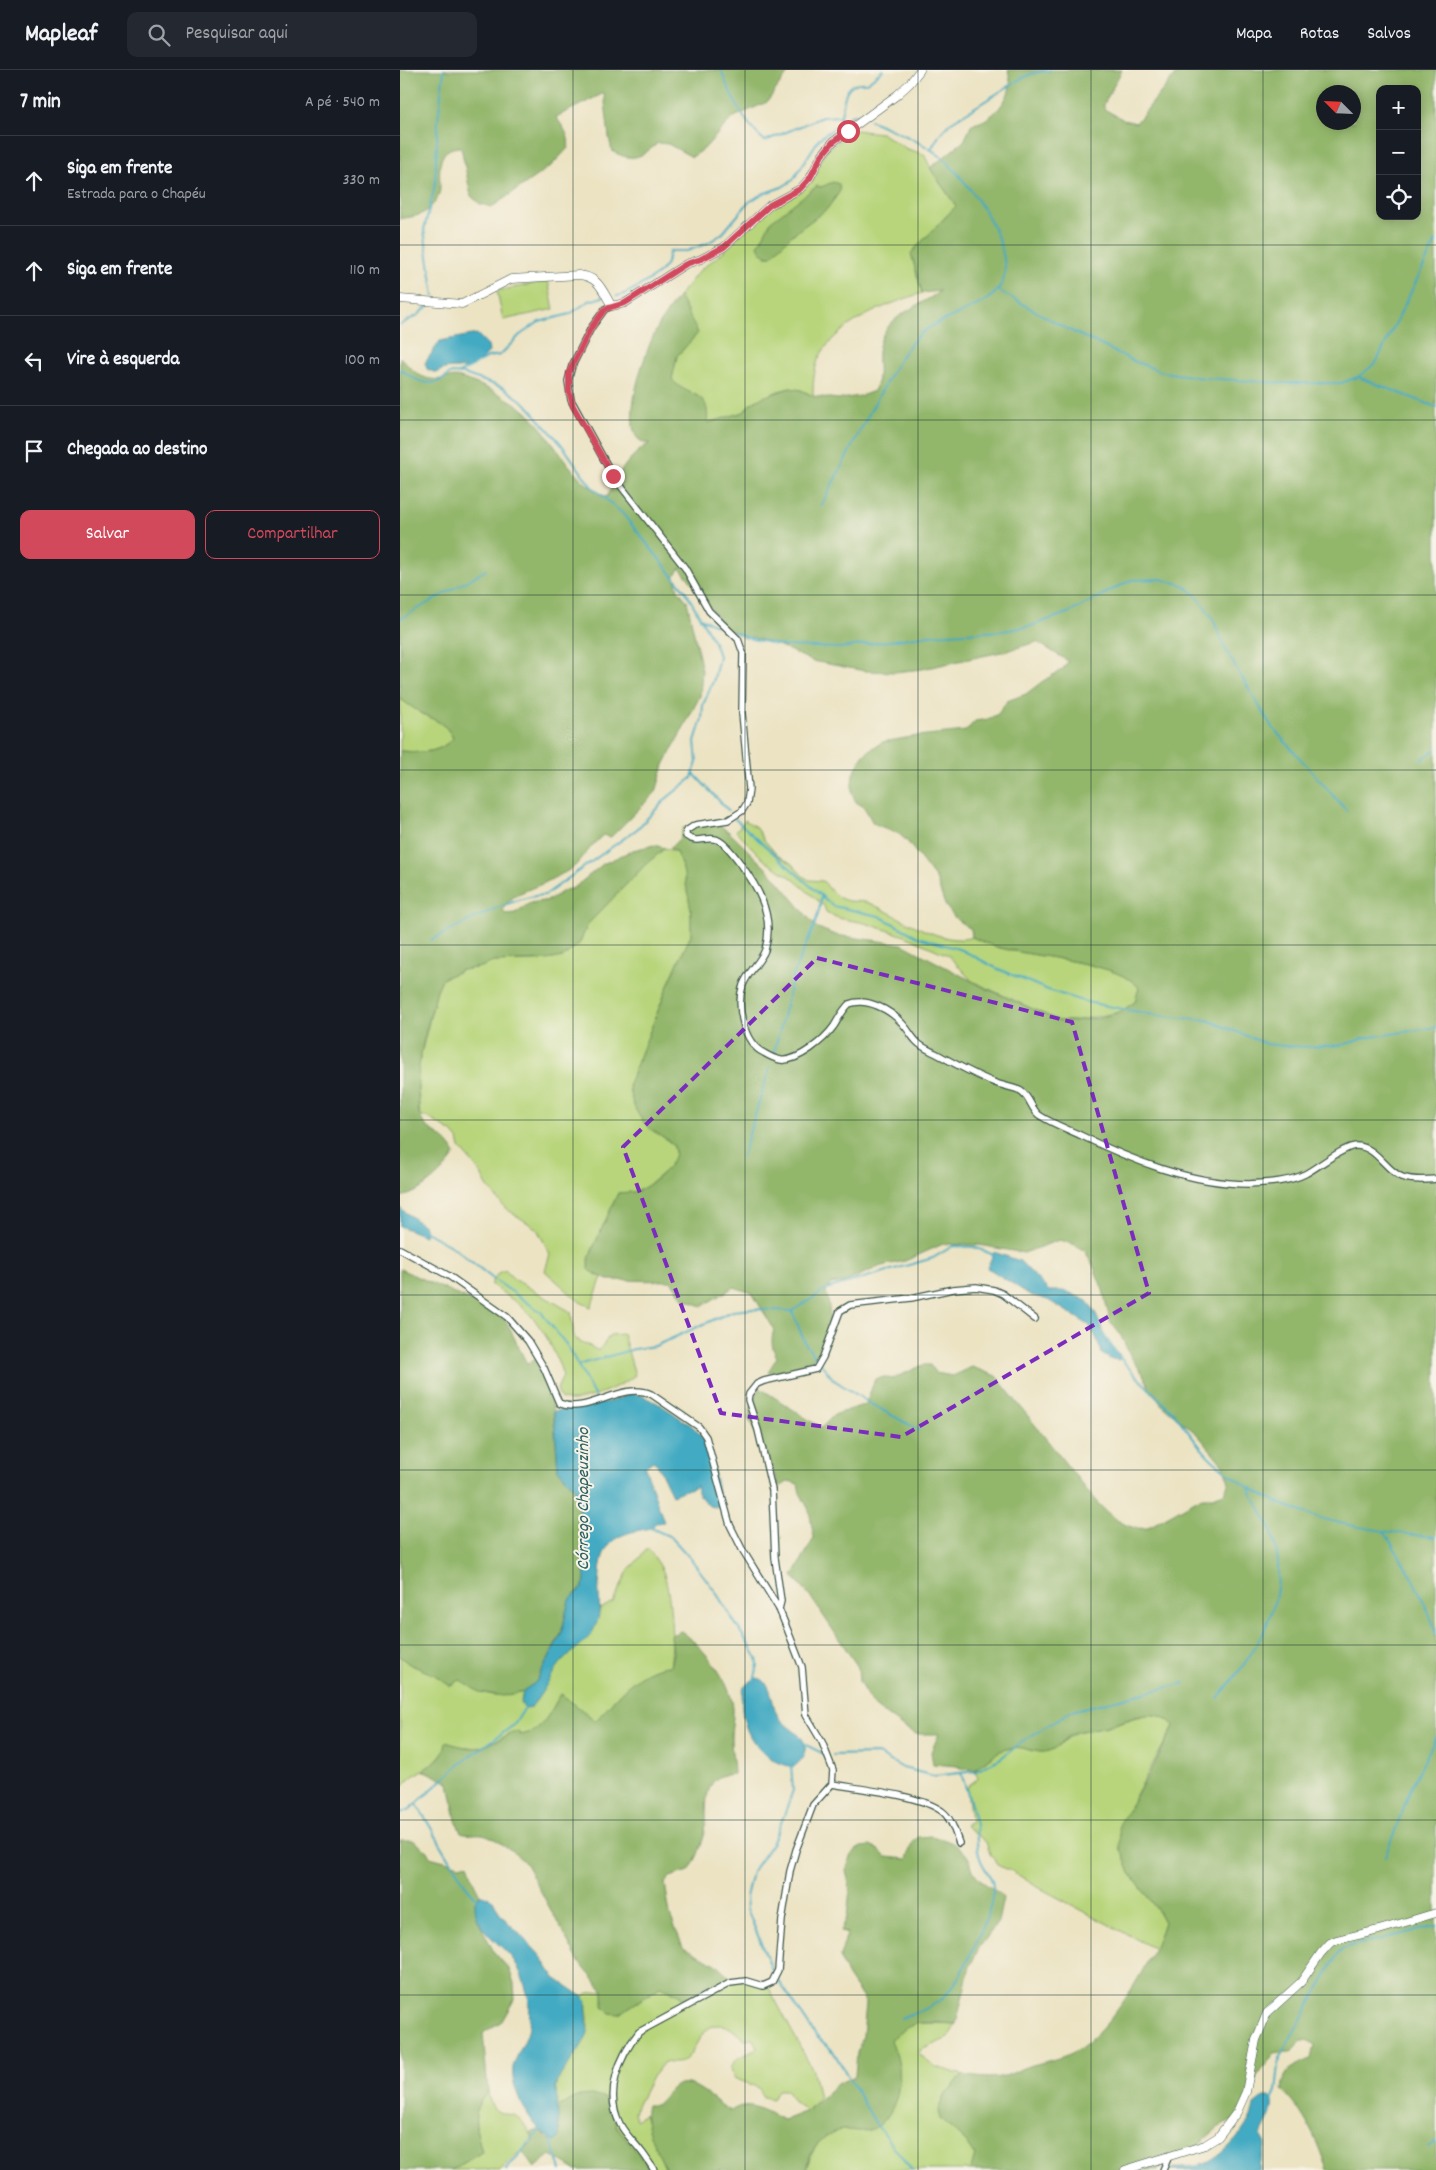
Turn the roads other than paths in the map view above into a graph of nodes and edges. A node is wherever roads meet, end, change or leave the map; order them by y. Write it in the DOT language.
graph roads {
  1 [pos="920,70"];
  2 [pos="400,299"];
  3 [pos="612,306"];
  4 [pos="1436,1179"];
  5 [pos="400,1249"];
  6 [pos="400,1253"];
  7 [pos="409,1253"];
  8 [pos="1035,1319"];
  9 [pos="779,1608"];
  10 [pos="832,1784"];
  11 [pos="960,1843"];
  12 [pos="1436,1913"];
  13 [pos="1169,2156"];
  14 [pos="654,2170"];
  15 [pos="1125,2170"];
  16 [pos="1163,2170"];
  1 -- 3 [label="street"];
  2 -- 3 [label="street"];
  3 -- 4 [label="street"];
  5 -- 7 [label="street"];
  6 -- 7 [label="street"];
  7 -- 9 [label="street"];
  8 -- 9 [label="street"];
  9 -- 10 [label="street"];
  10 -- 11 [label="street"];
  10 -- 14 [label="street"];
  12 -- 13 [label="street"];
  13 -- 15 [label="street"];
  13 -- 16 [label="street"];
}
